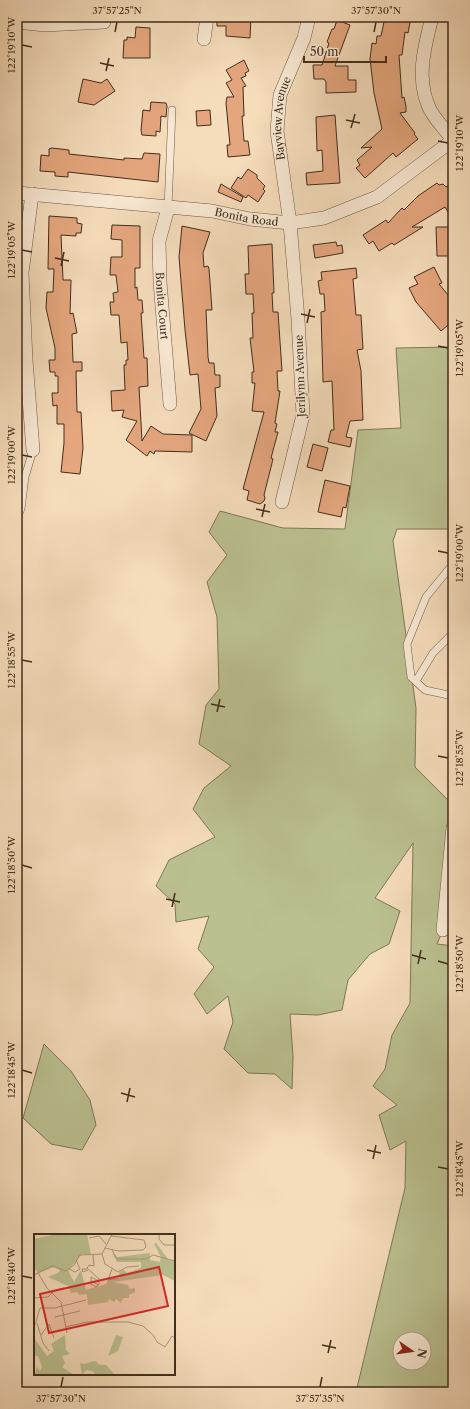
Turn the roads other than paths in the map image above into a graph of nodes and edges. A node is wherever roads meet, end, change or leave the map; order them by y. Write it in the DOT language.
graph roads {
  1 [pos="207,17"];
  2 [pos="309,17"];
  3 [pos="432,17"];
  4 [pos="104,20"];
  5 [pos="17,22"];
  6 [pos="204,39"];
  7 [pos="172,110"];
  8 [pos="453,140"];
  9 [pos="17,193"];
  10 [pos="32,194"];
  11 [pos="168,208"];
  12 [pos="290,223"];
  13 [pos="170,404"];
  14 [pos="33,450"];
  15 [pos="282,502"];
  16 [pos="17,518"];
  17 [pos="453,564"];
  18 [pos="453,633"];
  19 [pos="416,681"];
  20 [pos="453,696"];
  21 [pos="453,828"];
  22 [pos="443,930"];
  1 -- 6 [label="street"];
  2 -- 12 [label="street, Bayview Avenue"];
  3 -- 8 [label="street"];
  4 -- 5 [label="street"];
  7 -- 11 [label="lane"];
  8 -- 12 [label="street, Bonita Road"];
  9 -- 10 [label="street, Bonita Road"];
  10 -- 11 [label="street, Bonita Road"];
  10 -- 14 [label="street"];
  11 -- 12 [label="street, Bonita Road"];
  11 -- 13 [label="street, Bonita Court"];
  12 -- 15 [label="street, Jerilynn Avenue"];
  14 -- 16 [label="lane"];
  17 -- 19 [label="lane"];
  18 -- 19 [label="lane"];
  19 -- 20 [label="lane"];
  21 -- 22 [label="street"];
}
